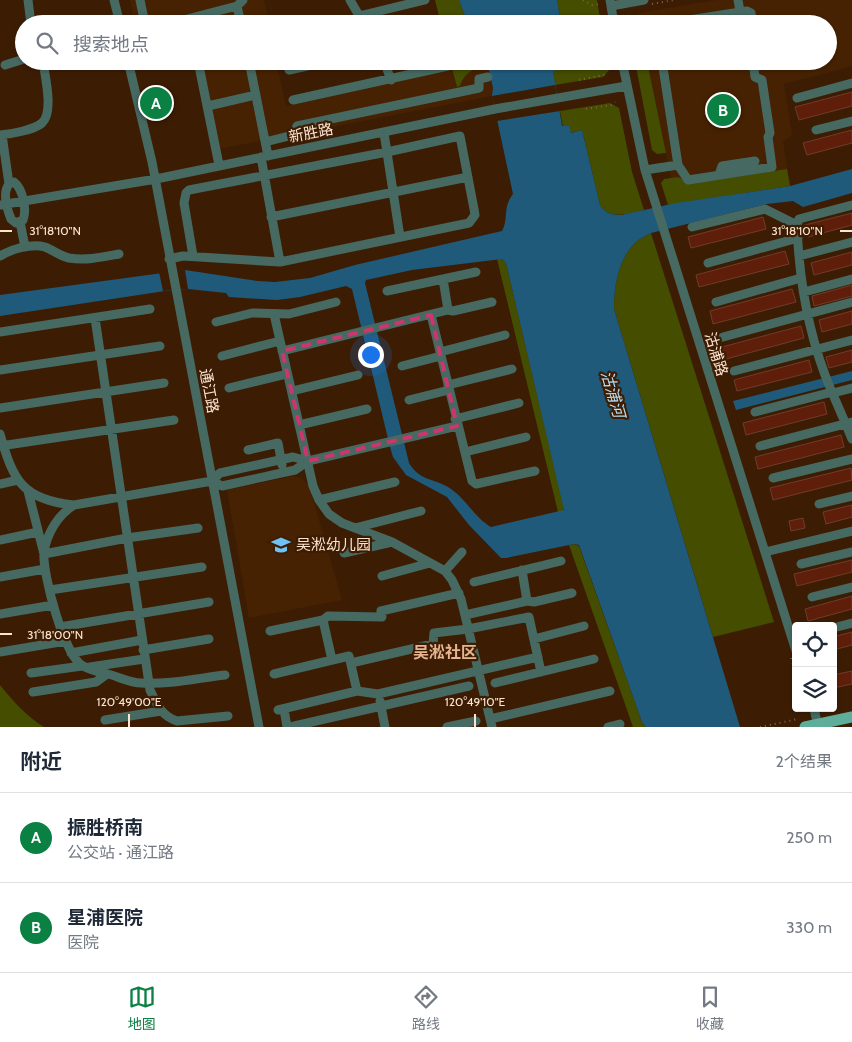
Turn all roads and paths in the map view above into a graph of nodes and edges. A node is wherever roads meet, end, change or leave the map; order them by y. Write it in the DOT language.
graph roads {
  1 [pos="28,0"];
  2 [pos="114,0"];
  3 [pos="140,0"];
  4 [pos="350,0"];
  5 [pos="425,0"];
  6 [pos="583,0"];
  7 [pos="644,0"];
  8 [pos="738,0"];
  9 [pos="240,3"];
  10 [pos="610,3"];
  11 [pos="600,4"];
  12 [pos="740,11"];
  13 [pos="30,15"];
  14 [pos="118,15"];
  15 [pos="143,15"];
  16 [pos="206,15"];
  17 [pos="359,15"];
  18 [pos="378,15"];
  19 [pos="716,15"];
  20 [pos="751,15"];
  21 [pos="15,62"];
  22 [pos="5,65"];
  23 [pos="44,70"];
  24 [pos="130,70"];
  25 [pos="200,70"];
  26 [pos="251,70"];
  27 [pos="387,70"];
  28 [pos="432,70"];
  29 [pos="623,70"];
  30 [pos="663,70"];
  31 [pos="754,70"];
  32 [pos="608,76"];
  33 [pos="488,77"];
  34 [pos="391,80"];
  35 [pos="579,80"];
  36 [pos="852,83"];
  37 [pos="626,86"];
  38 [pos="256,95"];
  39 [pos="797,98"];
  40 [pos="293,100"];
  41 [pos="615,102"];
  42 [pos="208,106"];
  43 [pos="586,109"];
  44 [pos="852,120"];
  45 [pos="816,130"];
  46 [pos="384,133"];
  47 [pos="3,135"];
  48 [pos="265,142"];
  49 [pos="387,152"];
  50 [pos="264,156"];
  51 [pos="755,161"];
  52 [pos="219,165"];
  53 [pos="678,165"];
  54 [pos="645,170"];
  55 [pos="719,175"];
  56 [pos="264,176"];
  57 [pos="468,178"];
  58 [pos="156,179"];
  59 [pos="12,183"];
  60 [pos="393,192"];
  61 [pos="23,201"];
  62 [pos="4,204"];
  63 [pos="852,205"];
  64 [pos="271,217"];
  65 [pos="18,222"];
  66 [pos="797,224"];
  67 [pos="692,227"];
  68 [pos="400,237"];
  69 [pos="798,238"];
  70 [pos="852,242"];
  71 [pos="23,247"];
  72 [pos="119,254"];
  73 [pos="0,256"];
  74 [pos="193,256"];
  75 [pos="799,256"];
  76 [pos="169,258"];
  77 [pos="280,262"];
  78 [pos="708,263"];
  79 [pos="476,272"];
  80 [pos="801,278"];
  81 [pos="443,279"];
  82 [pos="852,279"];
  83 [pos="387,291"];
  84 [pos="804,292"];
  85 [pos="336,302"];
  86 [pos="492,302"];
  87 [pos="716,302"];
  88 [pos="852,302"];
  89 [pos="150,309"];
  90 [pos="448,310"];
  91 [pos="274,314"];
  92 [pos="808,314"];
  93 [pos="431,315"];
  94 [pos="95,318"];
  95 [pos="216,322"];
  96 [pos="0,332"];
  97 [pos="505,335"];
  98 [pos="723,337"];
  99 [pos="852,340"];
  100 [pos="280,341"];
  101 [pos="160,346"];
  102 [pos="817,349"];
  103 [pos="282,351"];
  104 [pos="440,354"];
  105 [pos="99,356"];
  106 [pos="222,356"];
  107 [pos="402,366"];
  108 [pos="512,369"];
  109 [pos="0,370"];
  110 [pos="734,371"];
  111 [pos="287,374"];
  112 [pos="358,375"];
  113 [pos="164,383"];
  114 [pos="229,388"];
  115 [pos="448,388"];
  116 [pos="852,388"];
  117 [pos="292,391"];
  118 [pos="831,391"];
  119 [pos="105,392"];
  120 [pos="409,400"];
  121 [pos="519,403"];
  122 [pos="0,408"];
  123 [pos="367,409"];
  124 [pos="755,412"];
  125 [pos="174,420"];
  126 [pos="456,422"];
  127 [pos="849,423"];
  128 [pos="299,424"];
  129 [pos="111,429"];
  130 [pos="0,434"];
  131 [pos="526,437"];
  132 [pos="852,439"];
  133 [pos="2,446"];
  134 [pos="760,446"];
  135 [pos="248,450"];
  136 [pos="465,452"];
  137 [pos="281,459"];
  138 [pos="852,459"];
  139 [pos="308,461"];
  140 [pos="535,471"];
  141 [pos="284,472"];
  142 [pos="773,478"];
  143 [pos="18,480"];
  144 [pos="212,481"];
  145 [pos="395,482"];
  146 [pos="0,484"];
  147 [pos="28,491"];
  148 [pos="121,496"];
  149 [pos="852,496"];
  150 [pos="319,500"];
  151 [pos="74,504"];
  152 [pos="819,504"];
  153 [pos="421,511"];
  154 [pos="198,528"];
  155 [pos="355,528"];
  156 [pos="852,531"];
  157 [pos="38,532"];
  158 [pos="127,538"];
  159 [pos="0,540"];
  160 [pos="392,542"];
  161 [pos="462,552"];
  162 [pos="764,552"];
  163 [pos="852,552"];
  164 [pos="344,553"];
  165 [pos="44,554"];
  166 [pos="561,561"];
  167 [pos="430,563"];
  168 [pos="801,564"];
  169 [pos="202,567"];
  170 [pos="45,569"];
  171 [pos="522,570"];
  172 [pos="445,571"];
  173 [pos="382,576"];
  174 [pos="0,577"];
  175 [pos="133,577"];
  176 [pos="474,582"];
  177 [pos="852,586"];
  178 [pos="50,590"];
  179 [pos="459,593"];
  180 [pos="572,593"];
  181 [pos="812,597"];
  182 [pos="527,601"];
  183 [pos="210,602"];
  184 [pos="53,605"];
  185 [pos="0,614"];
  186 [pos="138,614"];
  187 [pos="465,615"];
  188 [pos="323,620"];
  189 [pos="852,623"];
  190 [pos="584,626"];
  191 [pos="60,627"];
  192 [pos="837,627"];
  193 [pos="468,629"];
  194 [pos="270,631"];
  195 [pos="209,639"];
  196 [pos="534,639"];
  197 [pos="792,639"];
  198 [pos="66,641"];
  199 [pos="143,650"];
  200 [pos="0,652"];
  201 [pos="71,653"];
  202 [pos="538,658"];
  203 [pos="594,659"];
  204 [pos="332,660"];
  205 [pos="351,663"];
  206 [pos="85,667"];
  207 [pos="479,672"];
  208 [pos="541,672"];
  209 [pos="31,673"];
  210 [pos="107,674"];
  211 [pos="274,674"];
  212 [pos="225,675"];
  213 [pos="148,683"];
  214 [pos="495,683"];
  215 [pos="469,686"];
  216 [pos="357,691"];
  217 [pos="610,691"];
  218 [pos="33,692"];
  219 [pos="378,694"];
  220 [pos="381,706"];
  221 [pos="161,711"];
  222 [pos="815,712"];
  223 [pos="228,716"];
  224 [pos="852,717"];
  225 [pos="105,720"];
  226 [pos="476,721"];
  227 [pos="491,723"];
  228 [pos="620,724"];
  229 [pos="818,726"];
  230 [pos="259,727"];
  231 [pos="289,727"];
  232 [pos="385,727"];
  233 [pos="447,727"];
  234 [pos="608,727"];
  235 [pos="805,727"];
  1 -- 13 [label="street"];
  2 -- 14 [label="street"];
  3 -- 15 [label="street"];
  4 -- 17 [label="street"];
  5 -- 18 [label="street"];
  6 -- 11 [label="path"];
  7 -- 10 [label="street"];
  8 -- 12 [label="street"];
  9 -- 16 [label="street"];
  12 -- 19 [label="street"];
  12 -- 20 [label="street"];
  21 -- 22 [label="street"];
  23 -- 47 [label="street"];
  24 -- 58 [label="street, 通江路"];
  25 -- 42 [label="street"];
  26 -- 38 [label="street"];
  27 -- 34 [label="street"];
  28 -- 34 [label="street"];
  29 -- 37 [label="street, 沽浦路"];
  30 -- 53 [label="street"];
  31 -- 55 [label="street"];
  32 -- 35 [label="path"];
  33 -- 48 [label="street"];
  34 -- 40 [label="street"];
  36 -- 39 [label="street"];
  37 -- 46 [label="street, 新胜路"];
  37 -- 54 [label="street, 沽浦路"];
  38 -- 42 [label="street"];
  38 -- 48 [label="street"];
  41 -- 43 [label="path"];
  42 -- 52 [label="street"];
  44 -- 45 [label="street"];
  46 -- 49 [label="street"];
  46 -- 50 [label="street, 新胜路"];
  47 -- 59 [label="street"];
  48 -- 50 [label="street"];
  49 -- 56 [label="street"];
  49 -- 57 [label="street"];
  49 -- 60 [label="street"];
  50 -- 52 [label="street, 新胜路"];
  50 -- 56 [label="street"];
  51 -- 55 [label="street"];
  52 -- 58 [label="street, 新胜路"];
  53 -- 54 [label="street"];
  53 -- 55 [label="street"];
  54 -- 162 [label="street, 沽浦路"];
  56 -- 64 [label="street"];
  56 -- 74 [label="street"];
  57 -- 60 [label="street"];
  57 -- 68 [label="street"];
  58 -- 61 [label="street, 新胜路"];
  58 -- 76 [label="street, 通江路"];
  59 -- 61 [label="street"];
  59 -- 62 [label="street"];
  60 -- 64 [label="street"];
  60 -- 68 [label="street"];
  61 -- 62 [label="street, 新胜路"];
  61 -- 65 [label="street"];
  62 -- 65 [label="street"];
  63 -- 66 [label="street"];
  64 -- 77 [label="street"];
  65 -- 71 [label="street"];
  66 -- 67 [label="street"];
  66 -- 69 [label="street"];
  68 -- 77 [label="street"];
  69 -- 75 [label="street"];
  69 -- 78 [label="street"];
  70 -- 75 [label="street"];
  71 -- 72 [label="street"];
  71 -- 73 [label="street"];
  74 -- 76 [label="street"];
  74 -- 77 [label="street"];
  75 -- 80 [label="street"];
  76 -- 144 [label="street, 通江路"];
  79 -- 81 [label="street"];
  80 -- 84 [label="street"];
  80 -- 87 [label="street"];
  81 -- 83 [label="street"];
  81 -- 90 [label="street"];
  82 -- 84 [label="street"];
  84 -- 92 [label="street"];
  85 -- 91 [label="street"];
  86 -- 90 [label="street"];
  88 -- 92 [label="street"];
  89 -- 94 [label="street"];
  90 -- 93 [label="street"];
  91 -- 95 [label="street"];
  91 -- 100 [label="street"];
  92 -- 98 [label="street"];
  92 -- 102 [label="street"];
  93 -- 103 [label="street"];
  93 -- 104 [label="street"];
  94 -- 96 [label="street"];
  94 -- 105 [label="street"];
  97 -- 104 [label="street"];
  99 -- 102 [label="street"];
  100 -- 103 [label="street"];
  100 -- 106 [label="street"];
  101 -- 105 [label="street"];
  102 -- 110 [label="street"];
  102 -- 118 [label="street"];
  103 -- 111 [label="street"];
  104 -- 107 [label="street"];
  104 -- 115 [label="street"];
  105 -- 109 [label="street"];
  105 -- 119 [label="street"];
  108 -- 115 [label="street"];
  111 -- 114 [label="street"];
  111 -- 117 [label="street"];
  112 -- 117 [label="street"];
  113 -- 119 [label="street"];
  115 -- 120 [label="street"];
  115 -- 126 [label="street"];
  116 -- 118 [label="street"];
  117 -- 128 [label="street"];
  118 -- 124 [label="street"];
  118 -- 127 [label="street"];
  119 -- 122 [label="street"];
  119 -- 129 [label="street"];
  121 -- 126 [label="street"];
  123 -- 128 [label="street"];
  125 -- 129 [label="street"];
  126 -- 136 [label="street"];
  126 -- 139 [label="street"];
  127 -- 132 [label="street"];
  127 -- 134 [label="street"];
  128 -- 139 [label="street"];
  129 -- 133 [label="street"];
  129 -- 148 [label="street"];
  130 -- 133 [label="street"];
  131 -- 136 [label="street"];
  133 -- 143 [label="street"];
  135 -- 137 [label="street"];
  136 -- 140 [label="street"];
  137 -- 139 [label="street"];
  137 -- 141 [label="street"];
  137 -- 144 [label="street"];
  138 -- 142 [label="street"];
  139 -- 141 [label="street"];
  139 -- 150 [label="street"];
  141 -- 144 [label="street"];
  143 -- 146 [label="street"];
  143 -- 147 [label="street"];
  144 -- 148 [label="street"];
  144 -- 230 [label="street, 通江路"];
  145 -- 150 [label="street"];
  147 -- 151 [label="street"];
  147 -- 157 [label="street"];
  148 -- 151 [label="street"];
  148 -- 158 [label="street"];
  149 -- 152 [label="street"];
  150 -- 155 [label="street"];
  151 -- 165 [label="street"];
  153 -- 155 [label="street"];
  154 -- 158 [label="street"];
  155 -- 160 [label="street"];
  156 -- 162 [label="street"];
  157 -- 159 [label="street"];
  157 -- 165 [label="street"];
  158 -- 165 [label="street"];
  158 -- 175 [label="street"];
  160 -- 164 [label="street"];
  160 -- 167 [label="street"];
  161 -- 172 [label="street"];
  162 -- 197 [label="street, 沽浦路"];
  163 -- 168 [label="street"];
  165 -- 170 [label="street"];
  166 -- 171 [label="street"];
  167 -- 172 [label="street"];
  167 -- 173 [label="street"];
  169 -- 175 [label="street"];
  170 -- 174 [label="street"];
  170 -- 178 [label="street"];
  171 -- 176 [label="street"];
  171 -- 182 [label="street"];
  172 -- 179 [label="street"];
  175 -- 178 [label="street"];
  175 -- 186 [label="street"];
  177 -- 181 [label="street"];
  178 -- 184 [label="street"];
  179 -- 187 [label="street"];
  179 -- 188 [label="street"];
  180 -- 182 [label="street"];
  182 -- 187 [label="street"];
  183 -- 186 [label="street"];
  184 -- 185 [label="street"];
  184 -- 191 [label="street"];
  186 -- 191 [label="street"];
  186 -- 199 [label="street"];
  187 -- 193 [label="street"];
  188 -- 194 [label="street"];
  188 -- 204 [label="street"];
  189 -- 192 [label="street"];
  190 -- 196 [label="street"];
  191 -- 198 [label="street"];
  193 -- 196 [label="street"];
  193 -- 205 [label="street"];
  193 -- 207 [label="street"];
  195 -- 199 [label="street"];
  196 -- 202 [label="street"];
  198 -- 200 [label="street"];
  198 -- 201 [label="street"];
  199 -- 201 [label="street"];
  199 -- 206 [label="street"];
  199 -- 213 [label="street"];
  201 -- 206 [label="street"];
  202 -- 207 [label="street"];
  202 -- 208 [label="street"];
  203 -- 208 [label="street"];
  204 -- 205 [label="street"];
  204 -- 211 [label="street"];
  205 -- 216 [label="street"];
  206 -- 209 [label="street"];
  206 -- 210 [label="street"];
  207 -- 219 [label="street"];
  207 -- 227 [label="street"];
  208 -- 214 [label="street"];
  210 -- 213 [label="street"];
  210 -- 218 [label="street"];
  212 -- 213 [label="street"];
  213 -- 221 [label="street"];
  215 -- 220 [label="street"];
  216 -- 219 [label="street"];
  216 -- 231 [label="street"];
  217 -- 227 [label="street"];
  219 -- 220 [label="street"];
  220 -- 231 [label="street"];
  220 -- 232 [label="street"];
  221 -- 223 [label="street"];
  221 -- 225 [label="street"];
  222 -- 229 [label="street"];
  224 -- 229 [label="main road"];
  226 -- 233 [label="street"];
  228 -- 234 [label="street"];
  229 -- 235 [label="main road"];
}
